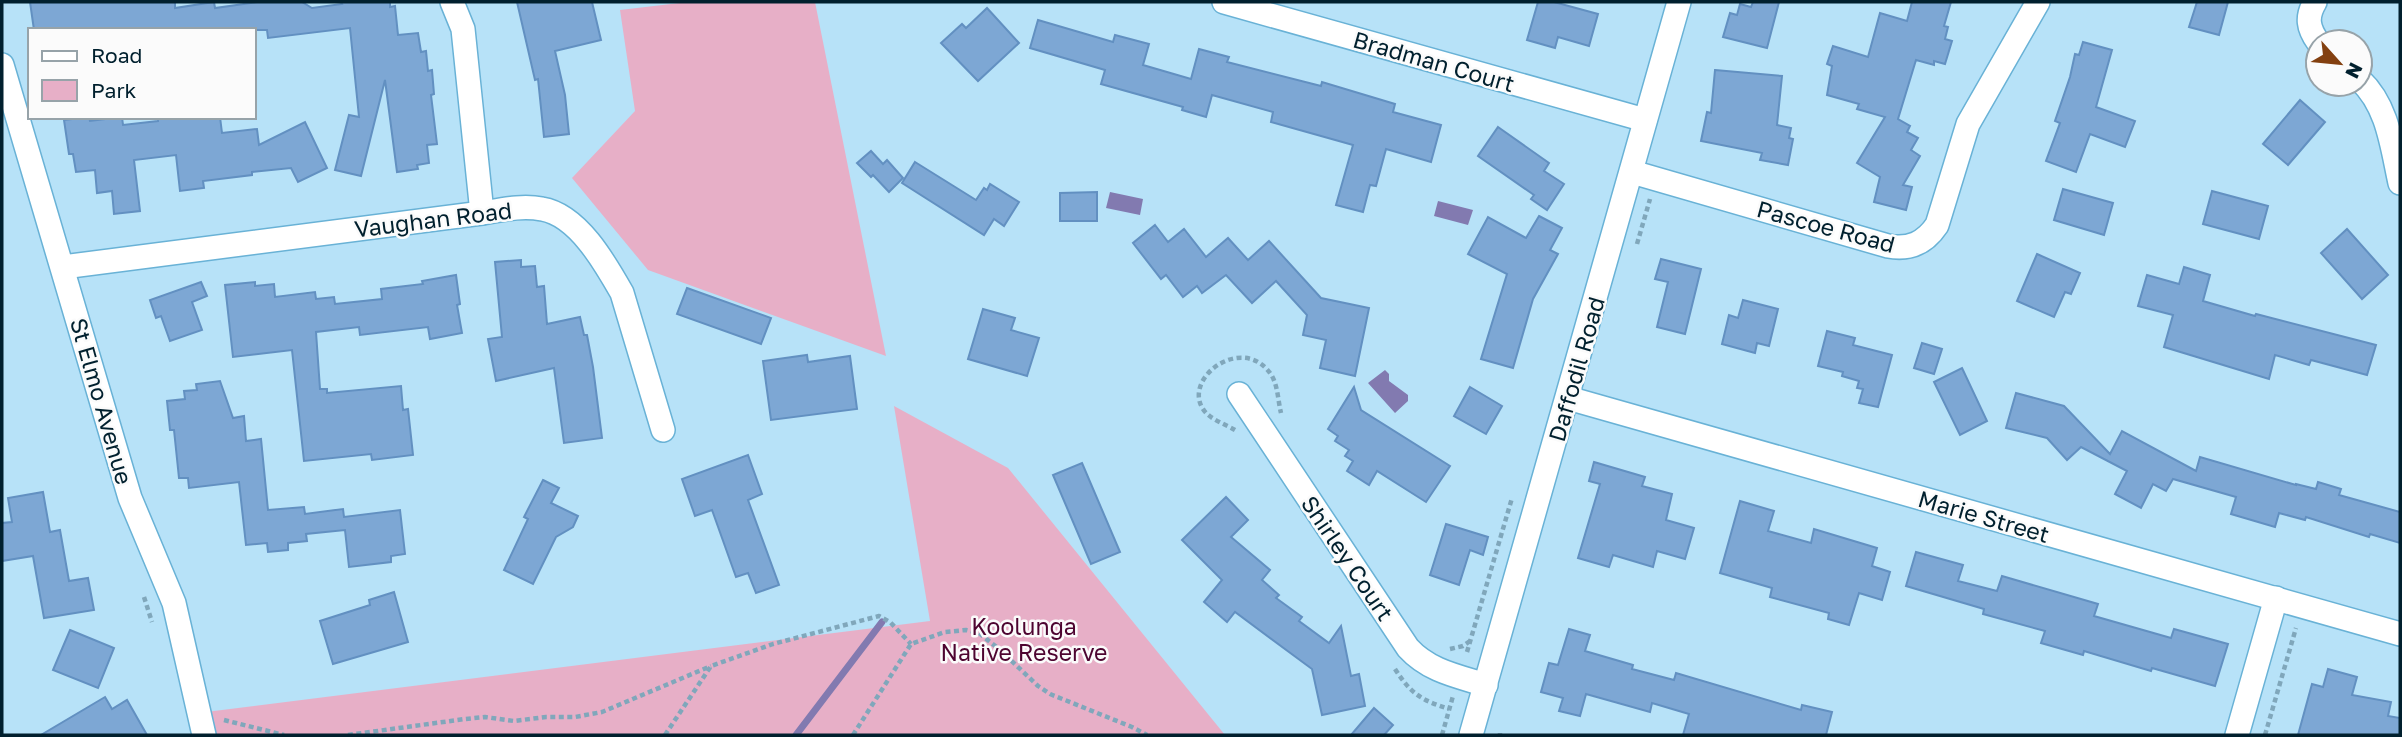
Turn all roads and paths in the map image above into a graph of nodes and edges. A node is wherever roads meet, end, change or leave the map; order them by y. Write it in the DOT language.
graph roads {
  1 [pos="452,2"];
  2 [pos="1224,2"];
  3 [pos="1679,2"];
  4 [pos="2038,2"];
  5 [pos="2315,2"];
  6 [pos="2310,28"];
  7 [pos="2,65"];
  8 [pos="2374,94"];
  9 [pos="1645,120"];
  10 [pos="1632,173"];
  11 [pos="2400,183"];
  12 [pos="1649,203"];
  13 [pos="1662,207"];
  14 [pos="482,213"];
  15 [pos="63,267"];
  16 [pos="1239,394"];
  17 [pos="1568,398"];
  18 [pos="663,430"];
  19 [pos="2276,598"];
  20 [pos="2296,628"];
  21 [pos="2400,634"];
  22 [pos="1470,641"];
  23 [pos="911,644"];
  24 [pos="1467,652"];
  25 [pos="711,666"];
  26 [pos="1486,685"];
  27 [pos="1453,695"];
  28 [pos="201,724"];
  29 [pos="284,735"];
  30 [pos="348,735"];
  31 [pos="665,735"];
  32 [pos="853,735"];
  33 [pos="1147,735"];
  34 [pos="1442,735"];
  35 [pos="1471,735"];
  36 [pos="2237,735"];
  37 [pos="2265,735"];
  1 -- 14 [label="street"];
  2 -- 9 [label="street, Bradman Court"];
  3 -- 9 [label="street, Daffodil Road"];
  4 -- 10 [label="street, Pascoe Road"];
  5 -- 6 [label="street"];
  7 -- 15 [label="street, St Elmo Avenue"];
  8 -- 11 [label="street"];
  9 -- 10 [label="street, Daffodil Road"];
  10 -- 17 [label="street, Daffodil Road"];
  12 -- 13 [label="path"];
  14 -- 15 [label="street, Vaughan Road"];
  14 -- 18 [label="street, Vaughan Road"];
  15 -- 28 [label="street, St Elmo Avenue"];
  16 -- 26 [label="street, Shirley Court"];
  17 -- 19 [label="street, Marie Street"];
  17 -- 26 [label="street, Daffodil Road"];
  19 -- 21 [label="street, Marie Street"];
  19 -- 36 [label="street"];
  20 -- 37 [label="path"];
  22 -- 24 [label="path"];
  23 -- 25 [label="path"];
  23 -- 32 [label="path"];
  23 -- 33 [label="path"];
  25 -- 30 [label="path"];
  25 -- 31 [label="path"];
  26 -- 35 [label="street, Daffodil Road"];
  27 -- 34 [label="path"];
  28 -- 29 [label="path"];
}
